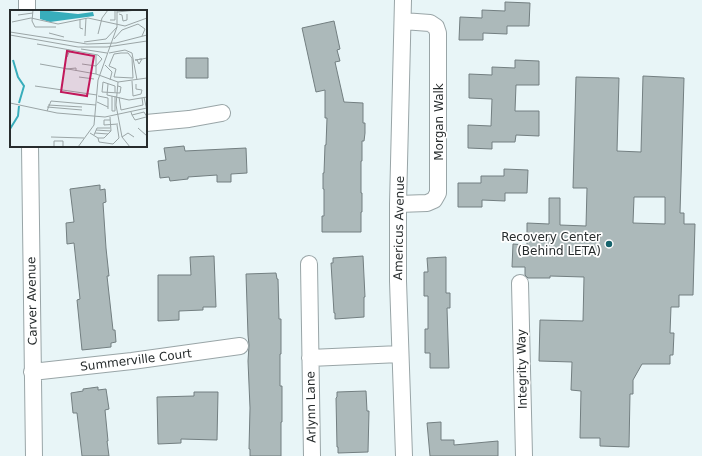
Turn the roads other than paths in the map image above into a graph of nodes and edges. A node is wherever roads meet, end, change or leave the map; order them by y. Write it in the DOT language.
graph roads {
  1 [pos="403,0"];
  2 [pos="403,21"];
  3 [pos="222,113"];
  4 [pos="147,124"];
  5 [pos="30,147"];
  6 [pos="398,204"];
  7 [pos="309,264"];
  8 [pos="520,283"];
  9 [pos="240,346"];
  10 [pos="400,354"];
  11 [pos="310,358"];
  12 [pos="32,372"];
  13 [pos="34,456"];
  14 [pos="312,456"];
  15 [pos="404,456"];
  16 [pos="524,456"];
  1 -- 2 [label="street, Americus Avenue"];
  2 -- 6 [label="street, Americus Avenue"];
  2 -- 6 [label="street, Morgan Walk"];
  3 -- 4 [label="street"];
  5 -- 12 [label="street, Carver Avenue"];
  6 -- 10 [label="street, Americus Avenue"];
  7 -- 11 [label="street, Arlynn Lane"];
  8 -- 16 [label="street, Integrity Way"];
  9 -- 12 [label="street, Summerville Court"];
  10 -- 11 [label="street, Arlynn Lane"];
  10 -- 15 [label="street, Americus Avenue"];
  11 -- 14 [label="street, Arlynn Lane"];
  12 -- 13 [label="street, Carver Avenue"];
}
